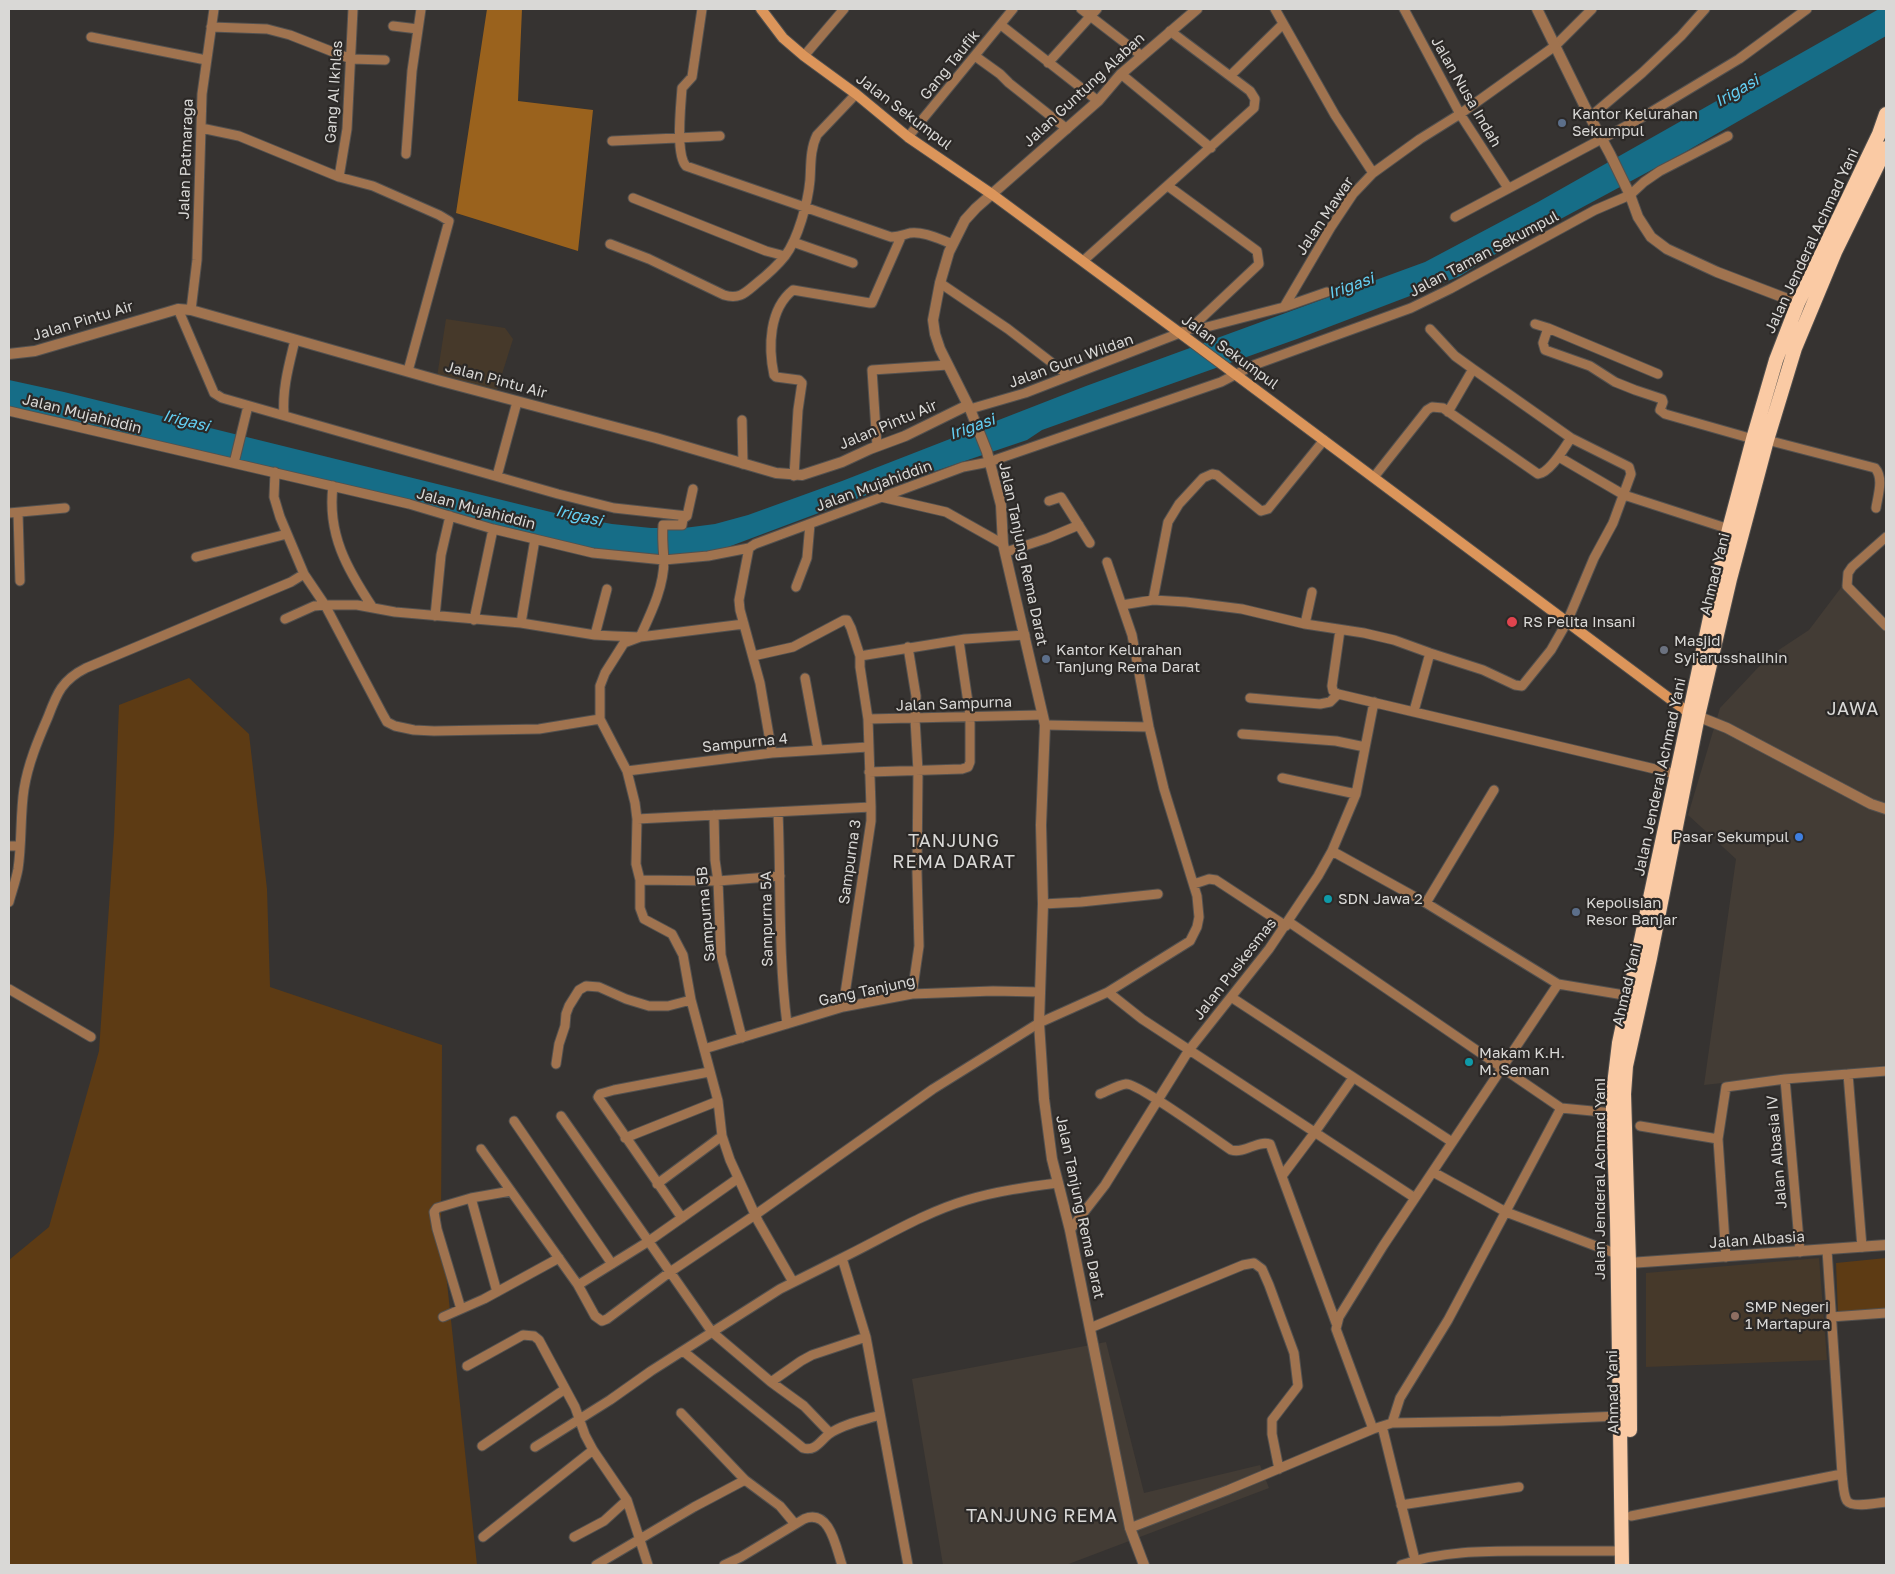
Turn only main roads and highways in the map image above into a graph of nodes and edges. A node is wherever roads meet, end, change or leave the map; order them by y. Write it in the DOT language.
graph roads {
  1 [pos="761,9"];
  2 [pos="1886,114"];
  3 [pos="1886,148"];
  4 [pos="1856,198"];
  5 [pos="1844,220"];
  6 [pos="1760,439"];
  7 [pos="1693,715"];
  8 [pos="1620,1170"];
  9 [pos="1622,1565"];
  10 [pos="1631,1565"];
  1 -- 7 [label="main road, Jalan Sekumpul"];
  2 -- 4 [label="highway, Jalan Jenderal Achmad Yani"];
  3 -- 4 [label="highway, Ahmad Yani"];
  4 -- 5 [label="highway, Ahmad Yani"];
  5 -- 6 [label="highway, Ahmad Yani"];
  5 -- 6 [label="highway, Jalan Jenderal Achmad Yani"];
  6 -- 7 [label="highway, Ahmad Yani"];
  6 -- 7 [label="highway, Jalan Jenderal Achmad Yani"];
  7 -- 8 [label="highway, Ahmad Yani"];
  7 -- 8 [label="highway, Jalan Jenderal Achmad Yani"];
  8 -- 9 [label="highway, Jalan Jenderal Achmad Yani"];
  8 -- 10 [label="highway, Ahmad Yani"];
}
